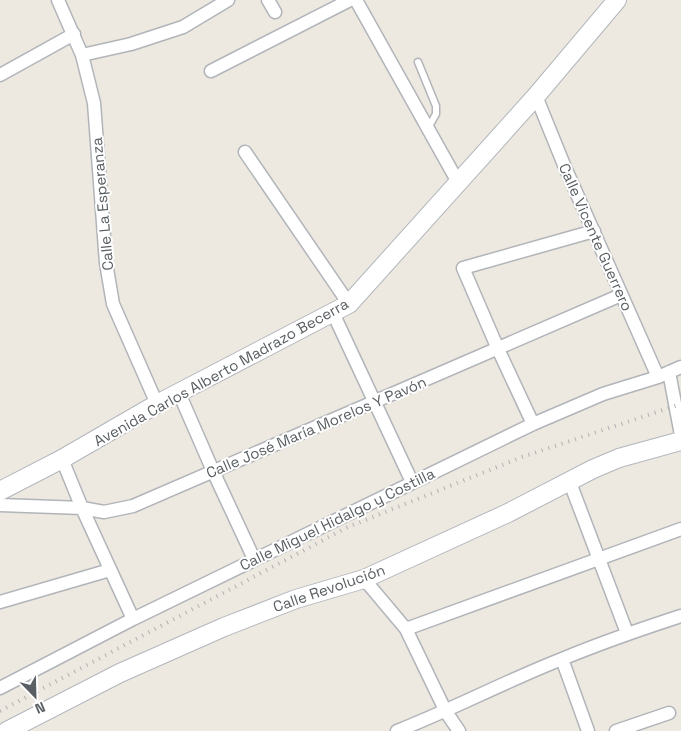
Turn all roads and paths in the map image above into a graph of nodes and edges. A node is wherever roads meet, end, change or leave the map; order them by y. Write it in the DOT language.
graph roads {
  1 [pos="58,0"];
  2 [pos="228,0"];
  3 [pos="268,0"];
  4 [pos="350,0"];
  5 [pos="356,0"];
  6 [pos="617,0"];
  7 [pos="275,12"];
  8 [pos="74,34"];
  9 [pos="82,55"];
  10 [pos="418,62"];
  11 [pos="212,71"];
  12 [pos="0,75"];
  13 [pos="536,96"];
  14 [pos="428,128"];
  15 [pos="245,152"];
  16 [pos="459,184"];
  17 [pos="594,231"];
  18 [pos="622,295"];
  19 [pos="349,304"];
  20 [pos="333,313"];
  21 [pos="498,348"];
  22 [pos="681,367"];
  23 [pos="663,375"];
  24 [pos="179,393"];
  25 [pos="376,402"];
  26 [pos="157,404"];
  27 [pos="533,424"];
  28 [pos="681,435"];
  29 [pos="681,441"];
  30 [pos="62,459"];
  31 [pos="213,471"];
  32 [pos="569,480"];
  33 [pos="412,482"];
  34 [pos="0,491"];
  35 [pos="0,506"];
  36 [pos="82,508"];
  37 [pos="681,529"];
  38 [pos="598,558"];
  39 [pos="254,559"];
  40 [pos="110,570"];
  41 [pos="364,578"];
  42 [pos="0,602"];
  43 [pos="681,616"];
  44 [pos="133,619"];
  45 [pos="406,629"];
  46 [pos="627,633"];
  47 [pos="562,659"];
  48 [pos="0,688"];
  49 [pos="446,712"];
  50 [pos="669,713"];
  51 [pos="7,731"];
  52 [pos="397,731"];
  53 [pos="459,731"];
  54 [pos="588,731"];
  55 [pos="616,731"];
  1 -- 8 [label="street, Calle La Esperanza"];
  2 -- 9 [label="street"];
  3 -- 7 [label="street"];
  4 -- 11 [label="street"];
  5 -- 14 [label="street"];
  6 -- 13 [label="street, Avenida Carlos Alberto Madrazo Becerra"];
  8 -- 9 [label="street, Calle La Esperanza"];
  8 -- 12 [label="street"];
  9 -- 26 [label="street, Calle La Esperanza"];
  10 -- 14 [label="lane"];
  13 -- 16 [label="street, Avenida Carlos Alberto Madrazo Becerra"];
  13 -- 17 [label="street, Calle Vicente Guerrero"];
  14 -- 16 [label="street"];
  15 -- 19 [label="street"];
  16 -- 19 [label="street, Avenida Carlos Alberto Madrazo Becerra"];
  17 -- 18 [label="street, Calle Vicente Guerrero"];
  17 -- 21 [label="street"];
  18 -- 21 [label="street, Calle José María Morelos Y Pavón"];
  18 -- 23 [label="street, Calle Vicente Guerrero"];
  19 -- 20 [label="street, Avenida Carlos Alberto Madrazo Becerra"];
  20 -- 24 [label="street, Avenida Carlos Alberto Madrazo Becerra"];
  20 -- 25 [label="street"];
  21 -- 25 [label="street, Calle José María Morelos Y Pavón"];
  21 -- 27 [label="street"];
  22 -- 23 [label="street, Calle Miguel Hidalgo y Costilla"];
  23 -- 27 [label="street, Calle Miguel Hidalgo y Costilla"];
  23 -- 28 [label="street, Calle Vicente Guerrero"];
  24 -- 26 [label="street, Avenida Carlos Alberto Madrazo Becerra"];
  24 -- 31 [label="street"];
  25 -- 31 [label="street, Calle José María Morelos Y Pavón"];
  25 -- 33 [label="street"];
  26 -- 30 [label="street, Avenida Carlos Alberto Madrazo Becerra"];
  27 -- 33 [label="street, Calle Miguel Hidalgo y Costilla"];
  29 -- 32 [label="street, Calle Revolución"];
  30 -- 34 [label="street, Avenida Carlos Alberto Madrazo Becerra"];
  30 -- 36 [label="street"];
  31 -- 36 [label="street, Calle José María Morelos Y Pavón"];
  31 -- 39 [label="street"];
  32 -- 38 [label="street"];
  32 -- 41 [label="street, Calle Revolución"];
  33 -- 39 [label="street, Calle Miguel Hidalgo y Costilla"];
  35 -- 36 [label="street, Calle José María Morelos Y Pavón"];
  36 -- 40 [label="street"];
  37 -- 38 [label="street"];
  38 -- 45 [label="street"];
  38 -- 46 [label="street"];
  39 -- 44 [label="street, Calle Miguel Hidalgo y Costilla"];
  40 -- 42 [label="street"];
  40 -- 44 [label="street"];
  41 -- 45 [label="street"];
  41 -- 51 [label="street, Calle Revolución"];
  43 -- 46 [label="street"];
  44 -- 48 [label="street, Calle Miguel Hidalgo y Costilla"];
  45 -- 49 [label="street"];
  46 -- 47 [label="street"];
  47 -- 49 [label="street"];
  47 -- 54 [label="street"];
  49 -- 52 [label="street"];
  49 -- 53 [label="street"];
  50 -- 55 [label="street"];
}
